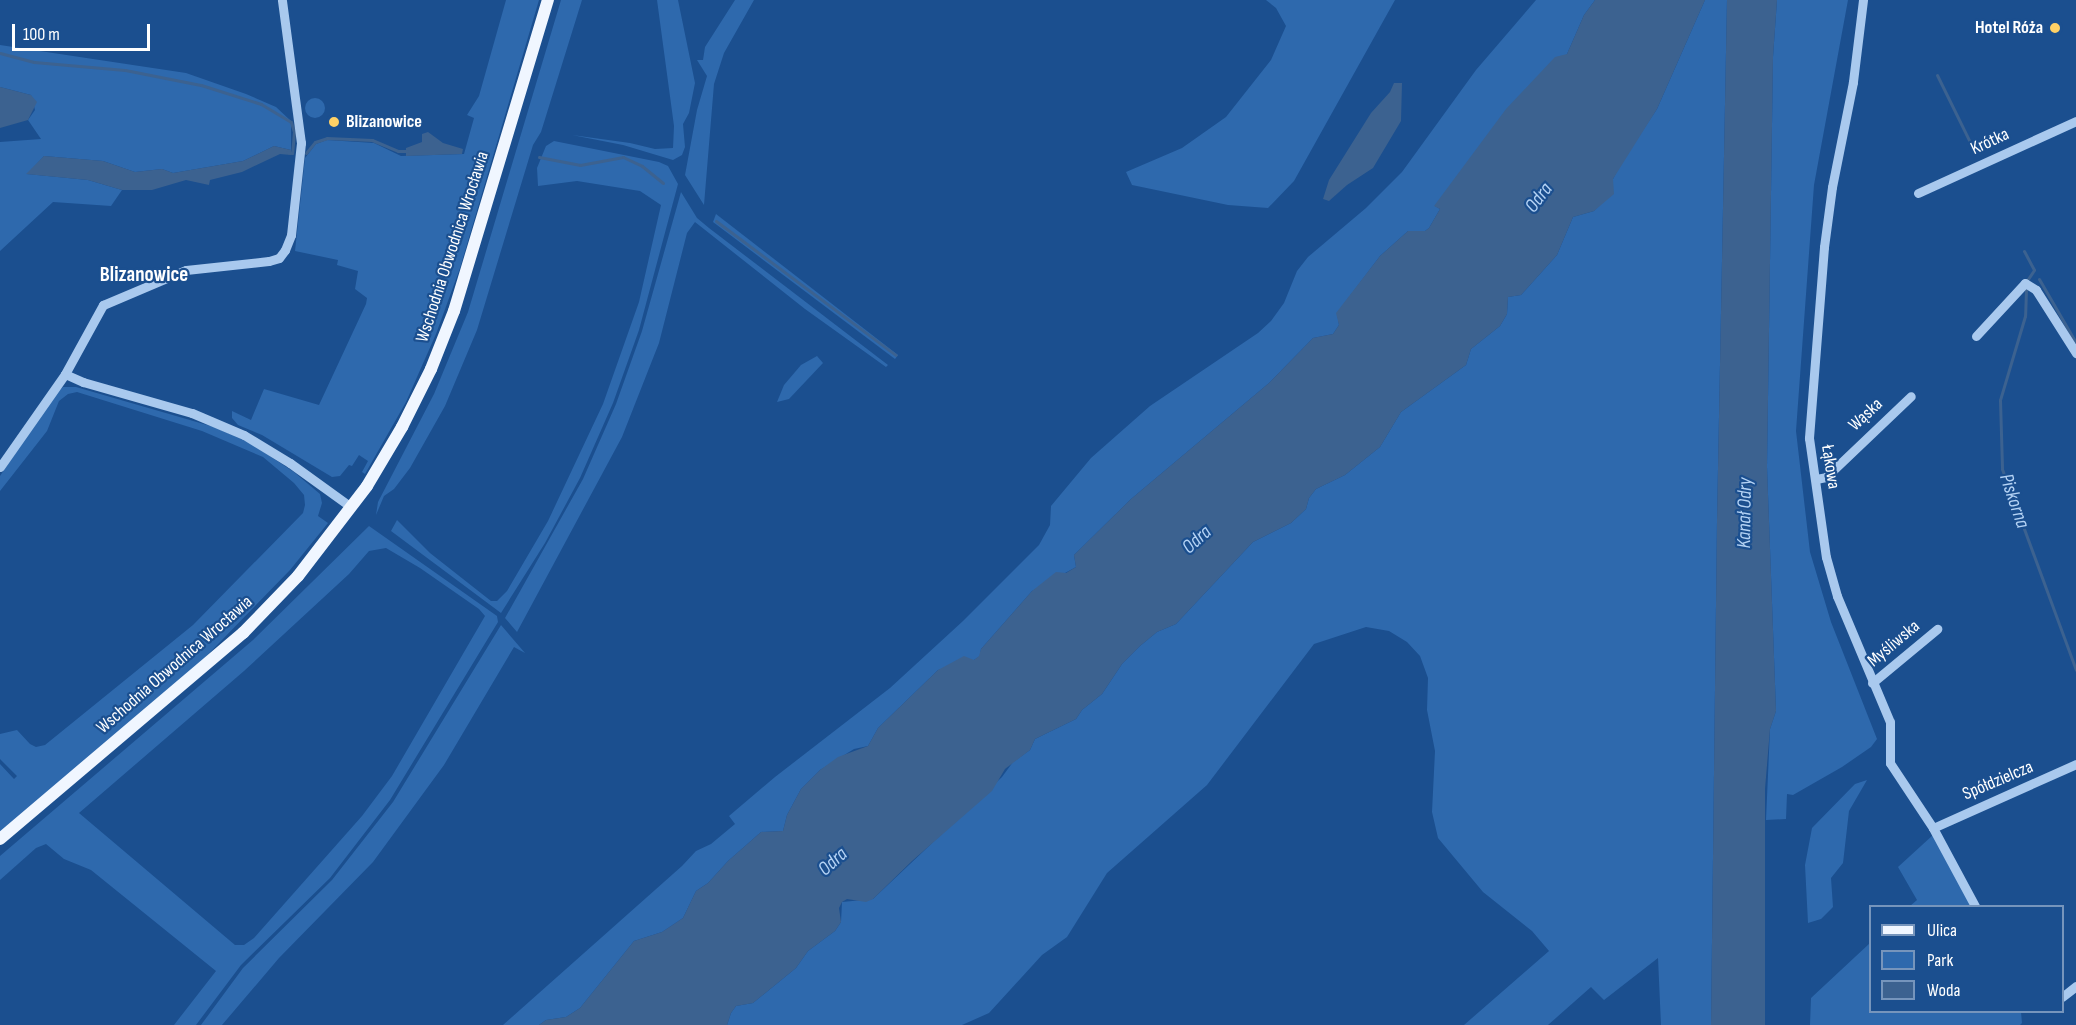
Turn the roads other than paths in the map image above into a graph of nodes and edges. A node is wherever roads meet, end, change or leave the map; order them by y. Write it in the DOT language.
graph roads {
  1 [pos="282,0"];
  2 [pos="548,0"];
  3 [pos="1863,0"];
  4 [pos="2076,120"];
  5 [pos="1918,193"];
  6 [pos="1976,336"];
  7 [pos="2076,353"];
  8 [pos="64,374"];
  9 [pos="1911,396"];
  10 [pos="0,467"];
  11 [pos="1816,479"];
  12 [pos="351,507"];
  13 [pos="1937,629"];
  14 [pos="1872,683"];
  15 [pos="2076,764"];
  16 [pos="1933,828"];
  17 [pos="0,839"];
  18 [pos="1974,905"];
  19 [pos="2076,986"];
  20 [pos="2064,995"];
  1 -- 8 [label="street"];
  2 -- 12 [label="main road, Wschodnia Obwodnica Wrocławia"];
  3 -- 11 [label="street, Łąkowa"];
  4 -- 5 [label="street, Krótka"];
  6 -- 7 [label="street"];
  8 -- 10 [label="street"];
  8 -- 12 [label="street"];
  9 -- 11 [label="street, Wąska"];
  11 -- 14 [label="street, Łąkowa"];
  12 -- 17 [label="main road, Wschodnia Obwodnica Wrocławia"];
  13 -- 14 [label="street, Myśliwska"];
  14 -- 16 [label="street, Łąkowa"];
  15 -- 16 [label="street, Spółdzielcza"];
  16 -- 18 [label="street, Łąkowa"];
  19 -- 20 [label="street"];
}
